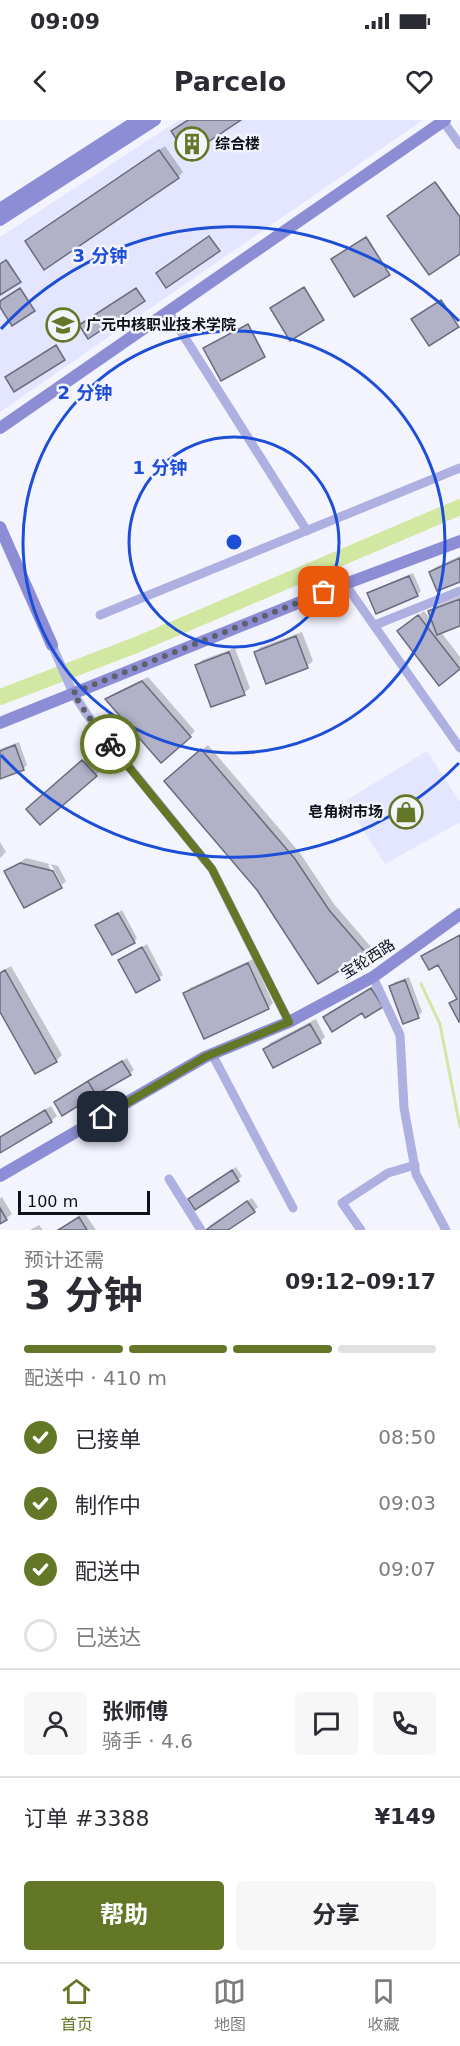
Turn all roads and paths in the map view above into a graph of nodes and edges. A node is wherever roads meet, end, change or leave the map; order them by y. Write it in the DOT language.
graph roads {
  1 [pos="138,120"];
  2 [pos="154,120"];
  3 [pos="444,120"];
  4 [pos="460,145"];
  5 [pos="0,209"];
  6 [pos="0,220"];
  7 [pos="168,311"];
  8 [pos="0,428"];
  9 [pos="460,468"];
  10 [pos="0,527"];
  11 [pos="307,531"];
  12 [pos="460,541"];
  13 [pos="345,584"];
  14 [pos="460,591"];
  15 [pos="100,615"];
  16 [pos="375,625"];
  17 [pos="52,645"];
  18 [pos="71,688"];
  19 [pos="0,723"];
  20 [pos="460,748"];
  21 [pos="460,915"];
  22 [pos="373,976"];
  23 [pos="289,1022"];
  24 [pos="212,1054"];
  25 [pos="415,1165"];
  26 [pos="0,1176"];
  27 [pos="169,1179"];
  28 [pos="293,1208"];
  29 [pos="201,1230"];
  30 [pos="361,1230"];
  31 [pos="446,1230"];
  1 -- 5 [label="street"];
  2 -- 6 [label="street"];
  3 -- 4 [label="street"];
  3 -- 7 [label="street"];
  7 -- 8 [label="street"];
  7 -- 11 [label="street"];
  9 -- 11 [label="street"];
  10 -- 17 [label="street"];
  11 -- 15 [label="street"];
  12 -- 13 [label="street"];
  13 -- 16 [label="street"];
  13 -- 18 [label="street"];
  14 -- 16 [label="street"];
  16 -- 20 [label="street"];
  17 -- 18 [label="street"];
  18 -- 19 [label="street"];
  18 -- 23 [label="street"];
  21 -- 22 [label="street, 宝轮西路"];
  22 -- 23 [label="street, 宝轮西路"];
  22 -- 25 [label="street"];
  23 -- 24 [label="street, 宝轮西路"];
  24 -- 26 [label="street, 宝轮西路"];
  24 -- 28 [label="street"];
  25 -- 30 [label="street"];
  25 -- 31 [label="street"];
  27 -- 29 [label="street"];
}
